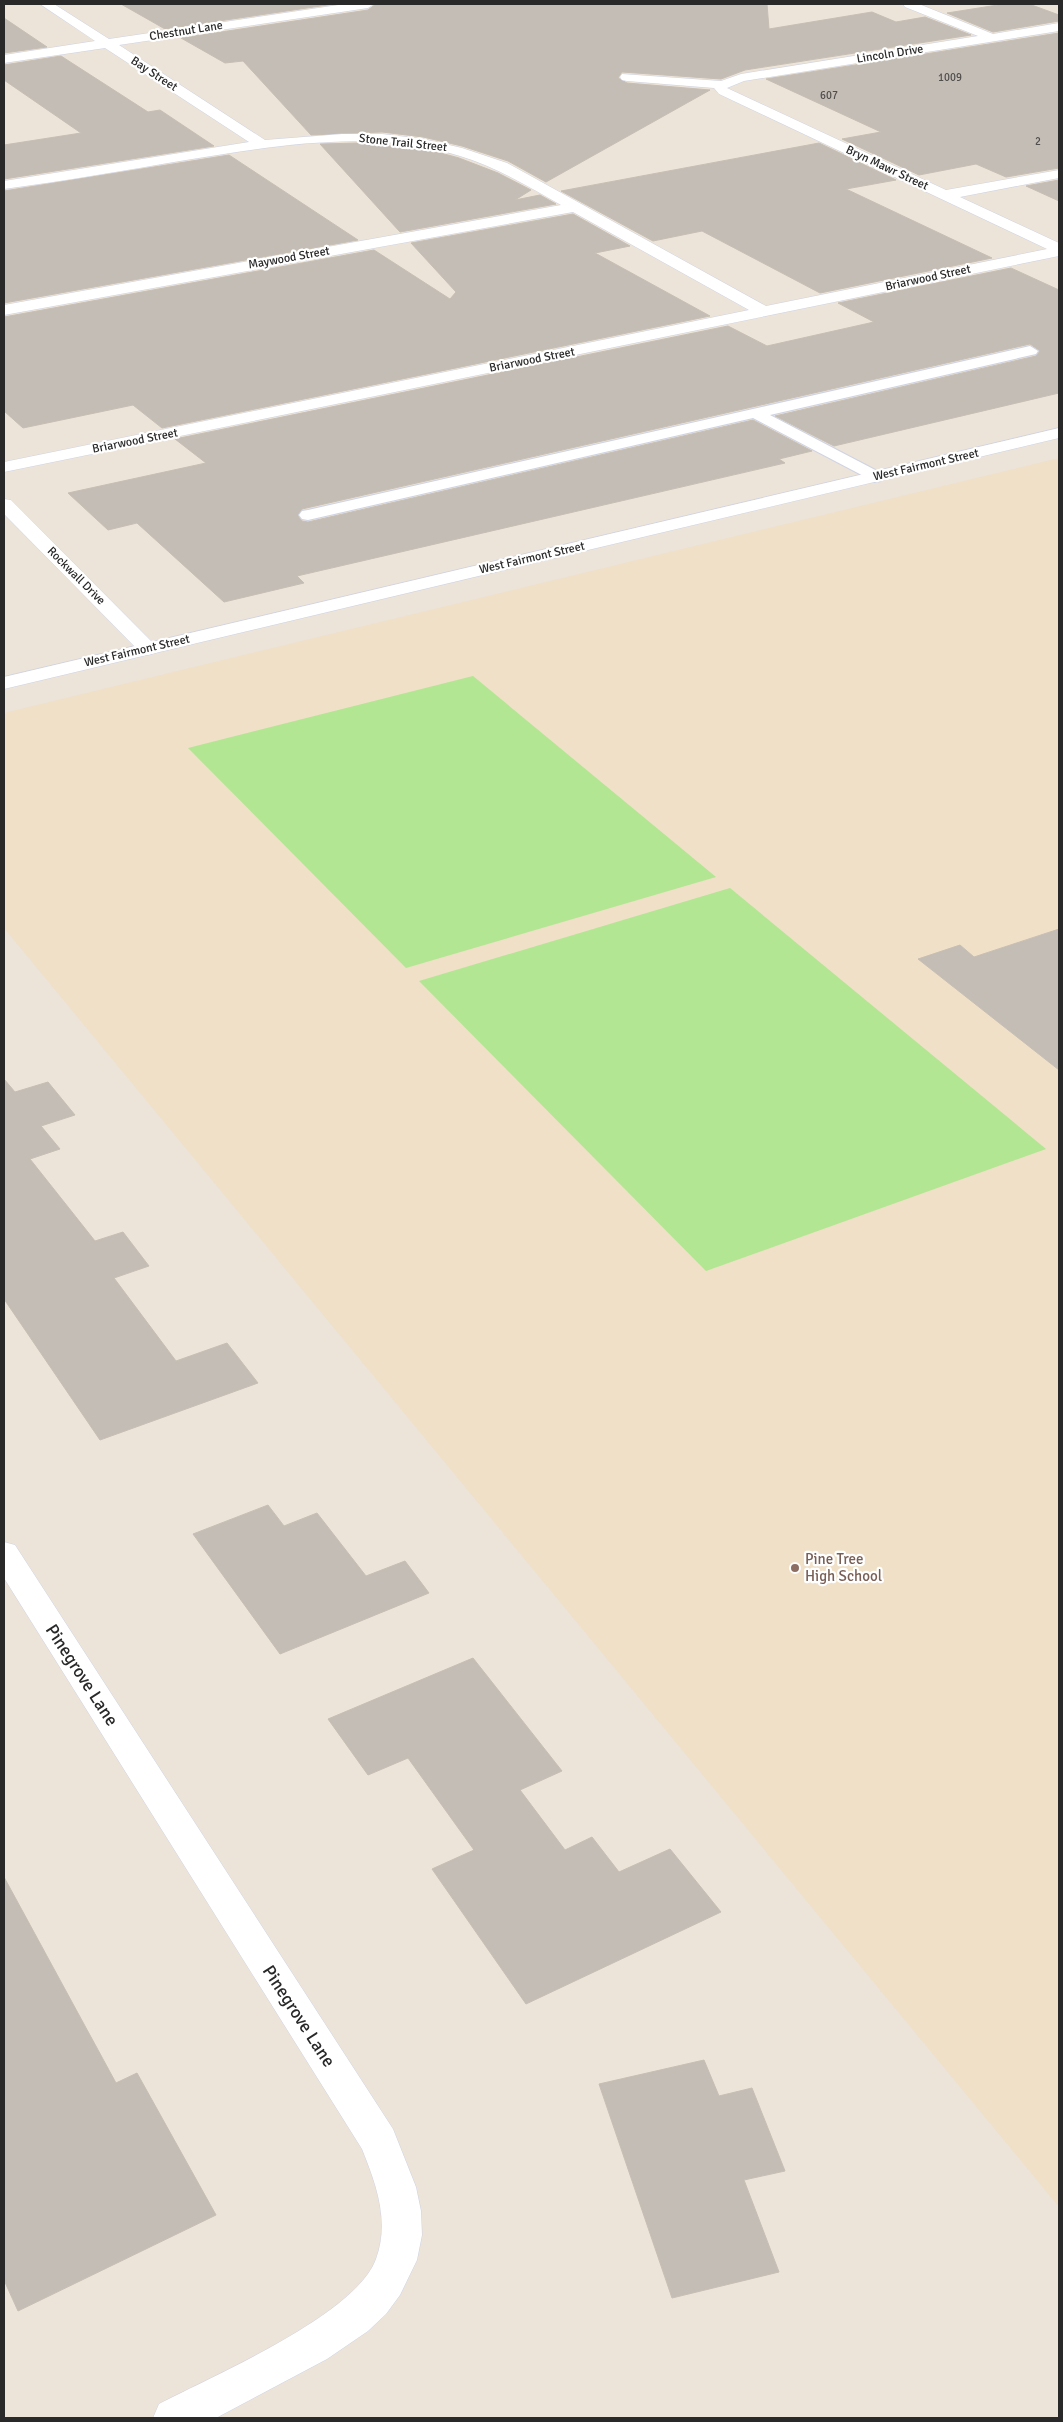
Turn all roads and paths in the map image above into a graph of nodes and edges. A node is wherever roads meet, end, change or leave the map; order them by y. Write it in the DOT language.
graph roads {
  1 [pos="46,4"];
  2 [pos="368,4"];
  3 [pos="908,4"];
  4 [pos="1059,27"];
  5 [pos="993,38"];
  6 [pos="108,43"];
  7 [pos="4,59"];
  8 [pos="627,76"];
  9 [pos="722,84"];
  10 [pos="262,144"];
  11 [pos="1059,174"];
  12 [pos="4,185"];
  13 [pos="945,195"];
  14 [pos="574,207"];
  15 [pos="1059,250"];
  16 [pos="4,310"];
  17 [pos="765,312"];
  18 [pos="1030,351"];
  19 [pos="755,412"];
  20 [pos="1059,433"];
  21 [pos="4,467"];
  22 [pos="875,477"];
  23 [pos="4,504"];
  24 [pos="308,515"];
  25 [pos="148,648"];
  26 [pos="4,683"];
  27 [pos="4,1552"];
  28 [pos="174,2418"];
  1 -- 6 [label="street, Bay Street"];
  2 -- 6 [label="street, Chestnut Lane"];
  3 -- 5 [label="street"];
  4 -- 5 [label="street, Lincoln Drive"];
  5 -- 9 [label="street, Lincoln Drive"];
  6 -- 7 [label="street, Chestnut Lane"];
  6 -- 10 [label="street, Bay Street"];
  8 -- 9 [label="street"];
  9 -- 13 [label="street, Bryn Mawr Street"];
  10 -- 12 [label="street, Stone Trail Street"];
  10 -- 14 [label="street, Stone Trail Street"];
  11 -- 13 [label="street"];
  13 -- 15 [label="street, Bryn Mawr Street"];
  14 -- 16 [label="street, Maywood Street"];
  14 -- 17 [label="street, Stone Trail Street"];
  15 -- 17 [label="street, Briarwood Street"];
  17 -- 21 [label="street, Briarwood Street"];
  18 -- 19 [label="lane"];
  19 -- 22 [label="lane"];
  19 -- 24 [label="lane"];
  20 -- 22 [label="street, West Fairmont Street"];
  22 -- 25 [label="street, West Fairmont Street"];
  23 -- 25 [label="street, Rockwall Drive"];
  25 -- 26 [label="street, West Fairmont Street"];
  27 -- 28 [label="street, Pinegrove Lane"];
}
